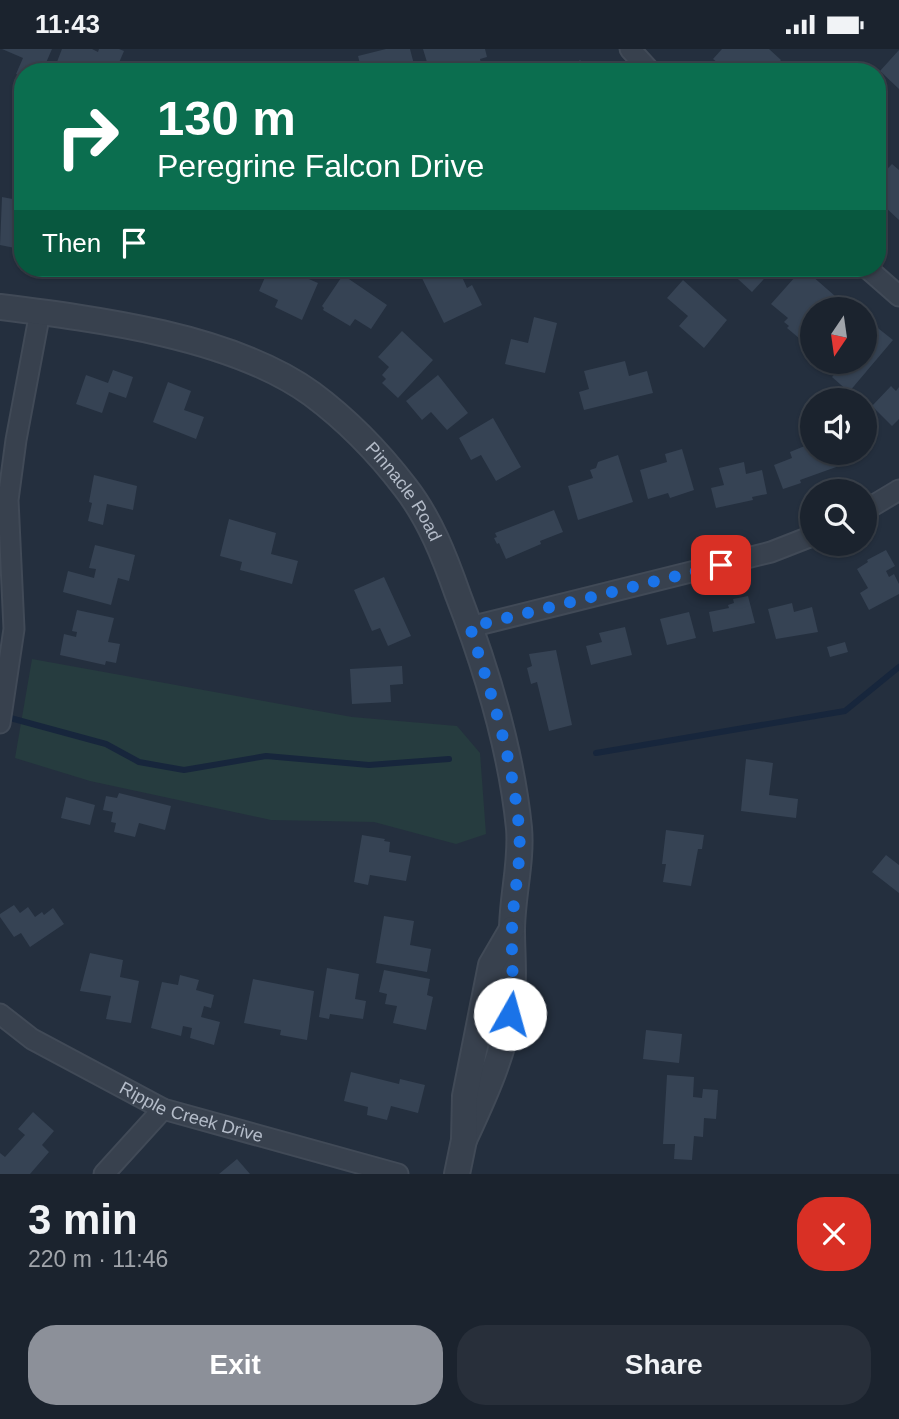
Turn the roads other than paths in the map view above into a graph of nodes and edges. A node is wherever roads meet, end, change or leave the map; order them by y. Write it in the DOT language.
graph roads {
  1 [pos="630,49"];
  2 [pos="643,63"];
  3 [pos="877,277"];
  4 [pos="899,296"];
  5 [pos="0,307"];
  6 [pos="40,312"];
  7 [pos="899,490"];
  8 [pos="877,503"];
  9 [pos="800,541"];
  10 [pos="470,627"];
  11 [pos="0,723"];
  12 [pos="0,1014"];
  13 [pos="163,1109"];
  14 [pos="104,1174"];
  15 [pos="398,1174"];
  16 [pos="457,1174"];
  1 -- 2 [label="street"];
  3 -- 4 [label="street"];
  5 -- 6 [label="street, Pinnacle Road"];
  6 -- 10 [label="street, Pinnacle Road"];
  6 -- 11 [label="street"];
  7 -- 8 [label="street"];
  9 -- 10 [label="street"];
  10 -- 16 [label="street, Pinnacle Road"];
  12 -- 13 [label="street, Ripple Creek Drive"];
  13 -- 14 [label="street"];
  13 -- 15 [label="street, Ripple Creek Drive"];
}
